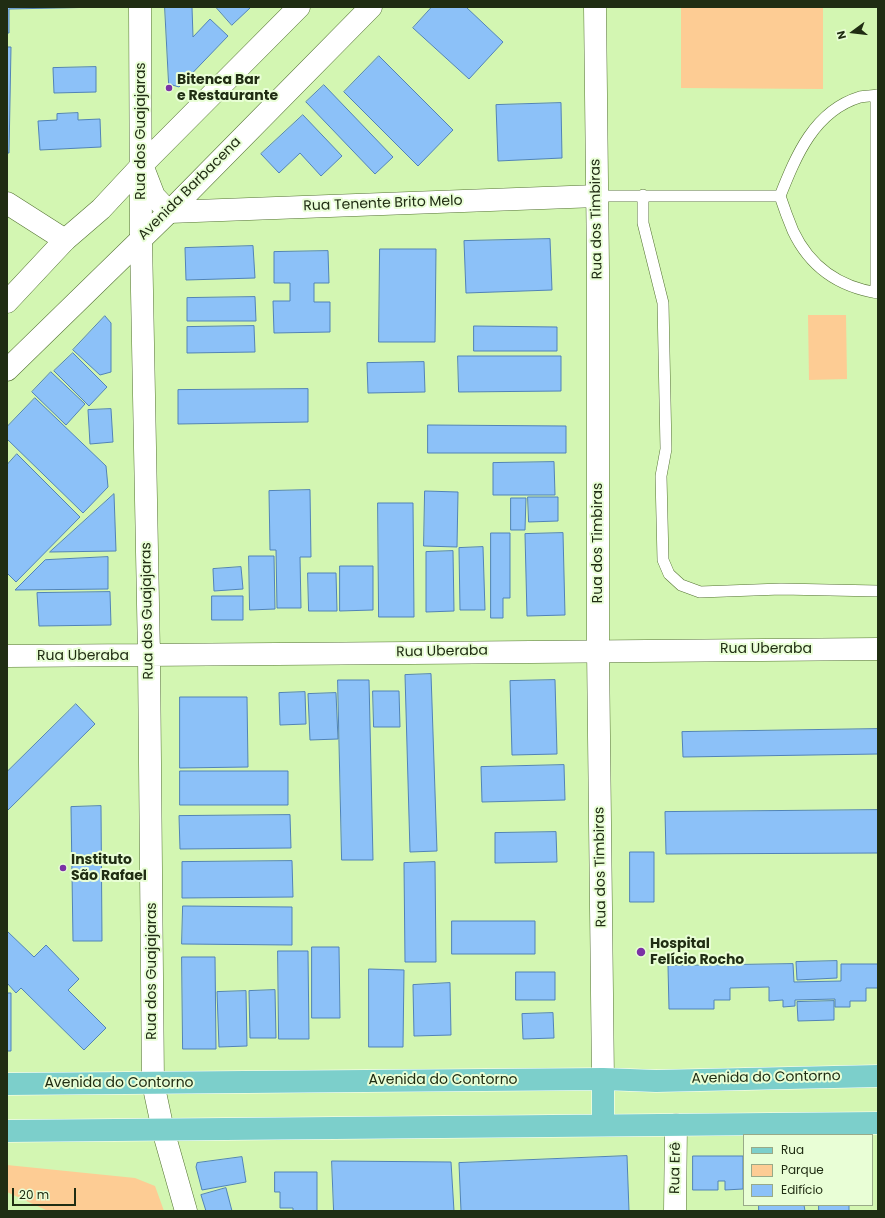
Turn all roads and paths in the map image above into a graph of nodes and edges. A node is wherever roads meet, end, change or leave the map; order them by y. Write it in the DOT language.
graph roads {
  1 [pos="140,7"];
  2 [pos="299,7"];
  3 [pos="371,7"];
  4 [pos="595,7"];
  5 [pos="877,95"];
  6 [pos="142,166"];
  7 [pos="643,195"];
  8 [pos="597,196"];
  9 [pos="780,196"];
  10 [pos="7,203"];
  11 [pos="169,212"];
  12 [pos="141,238"];
  13 [pos="65,240"];
  14 [pos="877,293"];
  15 [pos="7,302"];
  16 [pos="7,370"];
  17 [pos="878,591"];
  18 [pos="878,649"];
  19 [pos="598,650"];
  20 [pos="7,656"];
  21 [pos="149,656"];
  22 [pos="878,1076"];
  23 [pos="603,1079"];
  24 [pos="153,1083"];
  25 [pos="7,1084"];
  26 [pos="878,1123"];
  27 [pos="676,1124"];
  28 [pos="603,1125"];
  29 [pos="163,1130"];
  30 [pos="7,1131"];
  31 [pos="186,1211"];
  32 [pos="675,1211"];
  1 -- 6 [label="street, Rua dos Guajajaras"];
  2 -- 6 [label="street"];
  3 -- 11 [label="street, Avenida Barbacena"];
  4 -- 8 [label="street, Rua dos Timbiras"];
  5 -- 9 [label="lane"];
  5 -- 14 [label="lane"];
  6 -- 11 [label="street"];
  6 -- 12 [label="street, Rua dos Guajajaras"];
  6 -- 13 [label="street"];
  7 -- 8 [label="lane"];
  7 -- 9 [label="lane"];
  7 -- 17 [label="lane"];
  8 -- 11 [label="street, Rua Tenente Brito Melo"];
  8 -- 19 [label="street, Rua dos Timbiras"];
  9 -- 14 [label="lane"];
  10 -- 13 [label="street"];
  11 -- 12 [label="street, Avenida Barbacena"];
  12 -- 16 [label="street, Avenida Barbacena"];
  12 -- 21 [label="street, Rua dos Guajajaras"];
  13 -- 15 [label="street"];
  18 -- 19 [label="street, Rua Uberaba"];
  19 -- 21 [label="street, Rua Uberaba"];
  19 -- 23 [label="street, Rua dos Timbiras"];
  20 -- 21 [label="street, Rua Uberaba"];
  21 -- 24 [label="street, Rua dos Guajajaras"];
  22 -- 23 [label="main road, Avenida do Contorno"];
  23 -- 24 [label="main road, Avenida do Contorno"];
  23 -- 28 [label="main road"];
  24 -- 25 [label="main road, Avenida do Contorno"];
  24 -- 29 [label="street, Rua dos Guajajaras"];
  26 -- 27 [label="main road"];
  27 -- 28 [label="main road"];
  27 -- 32 [label="street, Rua Erê"];
  28 -- 29 [label="main road"];
  29 -- 30 [label="main road"];
  29 -- 31 [label="street, Rua dos Guajajaras"];
}
